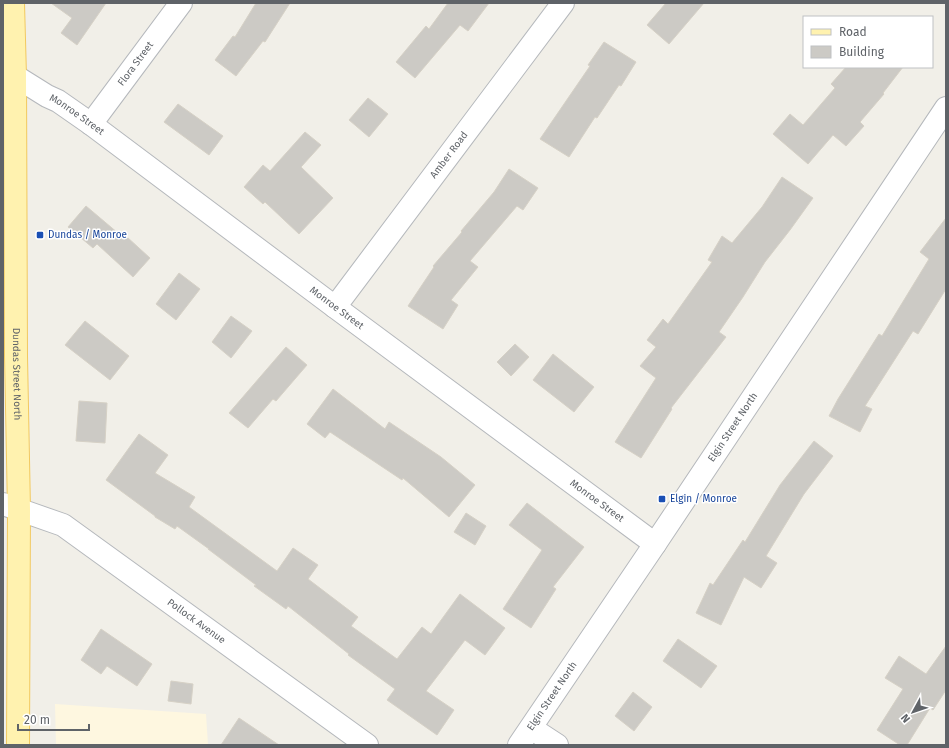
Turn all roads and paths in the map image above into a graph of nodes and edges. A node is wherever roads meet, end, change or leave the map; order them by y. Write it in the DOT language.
graph roads {
  1 [pos="13,3"];
  2 [pos="181,3"];
  3 [pos="562,3"];
  4 [pos="15,76"];
  5 [pos="946,108"];
  6 [pos="91,124"];
  7 [pos="335,307"];
  8 [pos="11,507"];
  9 [pos="655,544"];
  10 [pos="525,736"];
  11 [pos="18,745"];
  12 [pos="366,745"];
  13 [pos="557,745"];
  1 -- 4 [label="main road, Dundas Street North"];
  2 -- 6 [label="street, Flora Street"];
  3 -- 7 [label="street, Amber Road"];
  4 -- 6 [label="street, Monroe Street"];
  4 -- 8 [label="main road, Dundas Street North"];
  5 -- 9 [label="street, Elgin Street North"];
  6 -- 7 [label="street, Monroe Street"];
  7 -- 9 [label="street, Monroe Street"];
  8 -- 11 [label="main road, Dundas Street North"];
  8 -- 12 [label="street, Pollock Avenue"];
  9 -- 10 [label="street, Elgin Street North"];
  10 -- 13 [label="street"];
}
